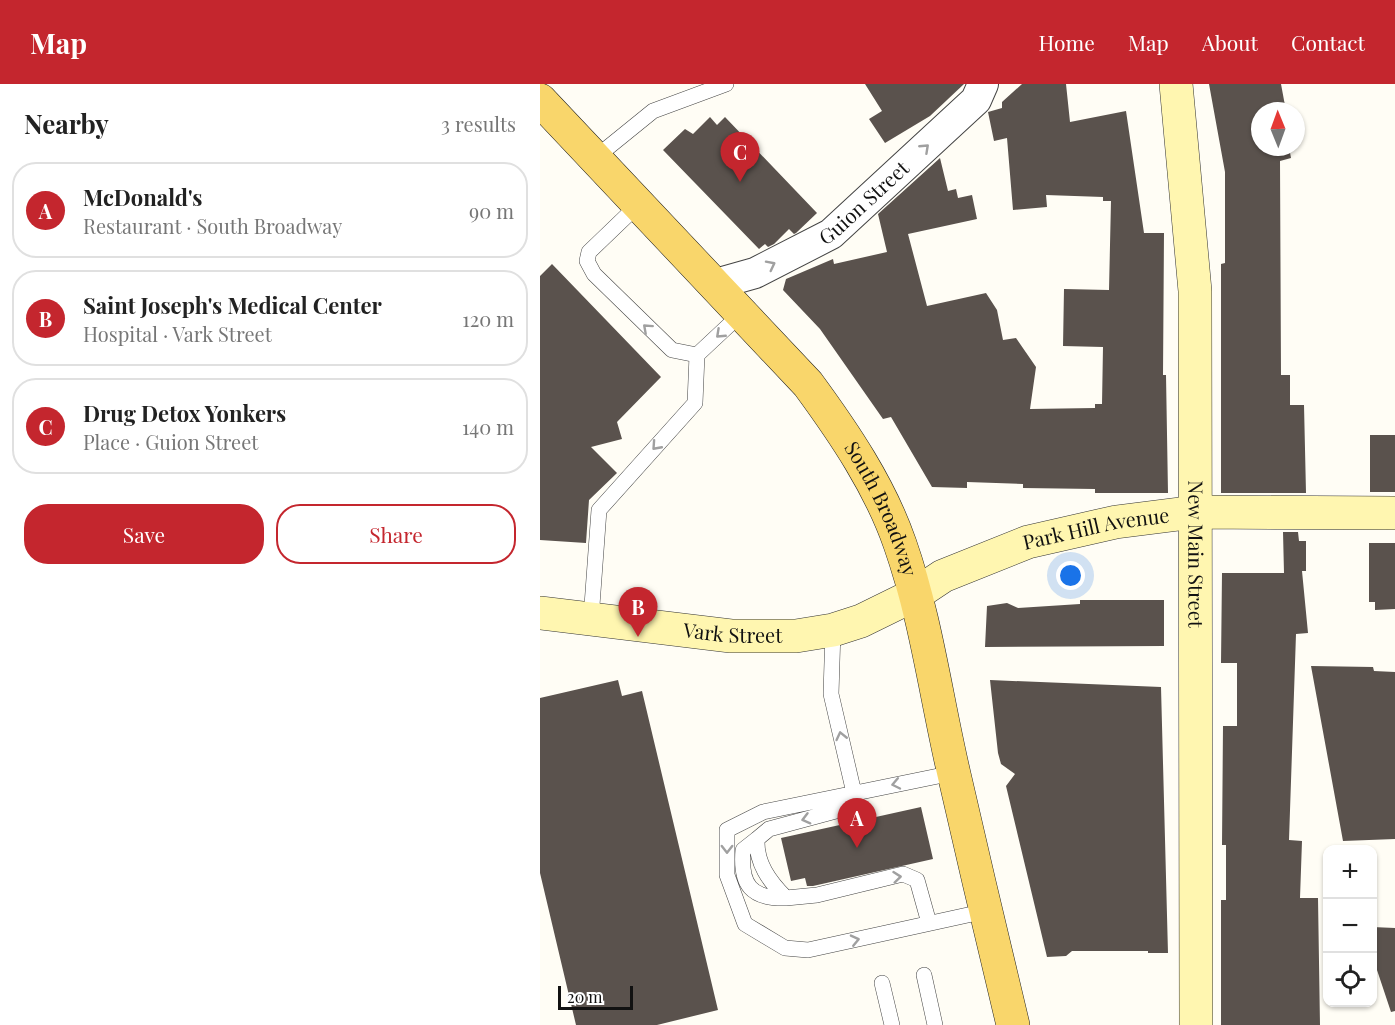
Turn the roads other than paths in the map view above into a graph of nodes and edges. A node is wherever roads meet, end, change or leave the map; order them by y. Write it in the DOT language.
graph roads {
  1 [pos="726,84"];
  2 [pos="983,84"];
  3 [pos="1176,84"];
  4 [pos="540,100"];
  5 [pos="595,158"];
  6 [pos="639,204"];
  7 [pos="716,284"];
  8 [pos="743,312"];
  9 [pos="697,355"];
  10 [pos="1195,512"];
  11 [pos="1395,513"];
  12 [pos="916,594"];
  13 [pos="540,613"];
  14 [pos="591,619"];
  15 [pos="833,630"];
  16 [pos="954,773"];
  17 [pos="854,793"];
  18 [pos="757,838"];
  19 [pos="786,898"];
  20 [pos="986,910"];
  21 [pos="929,923"];
  22 [pos="924,975"];
  23 [pos="882,982"];
  24 [pos="892,1025"];
  25 [pos="935,1025"];
  26 [pos="1013,1025"];
  27 [pos="1196,1025"];
  1 -- 5 [label="lane"];
  7 -- 2 [label="street, Guion Street, one-way"];
  3 -- 10 [label="street, New Main Street"];
  4 -- 5 [label="main road, South Broadway"];
  5 -- 6 [label="main road, South Broadway"];
  6 -- 7 [label="main road, South Broadway"];
  9 -- 6 [label="lane, one-way"];
  7 -- 8 [label="main road, South Broadway"];
  8 -- 9 [label="lane, one-way"];
  8 -- 12 [label="main road, South Broadway"];
  9 -- 14 [label="lane, one-way"];
  10 -- 11 [label="street, Park Hill Avenue"];
  10 -- 12 [label="street, Park Hill Avenue"];
  10 -- 27 [label="street, New Main Street"];
  12 -- 15 [label="street, Vark Street"];
  12 -- 16 [label="main road, South Broadway"];
  13 -- 14 [label="street, Vark Street"];
  14 -- 15 [label="street, Vark Street"];
  17 -- 15 [label="lane, one-way"];
  16 -- 17 [label="lane, one-way"];
  16 -- 20 [label="main road, South Broadway"];
  17 -- 18 [label="lane, one-way"];
  17 -- 21 [label="lane, one-way"];
  18 -- 19 [label="lane"];
  18 -- 19 [label="lane"];
  19 -- 21 [label="lane, one-way"];
  20 -- 21 [label="lane"];
  20 -- 26 [label="main road, South Broadway"];
  22 -- 25 [label="lane"];
  23 -- 24 [label="lane"];
}
